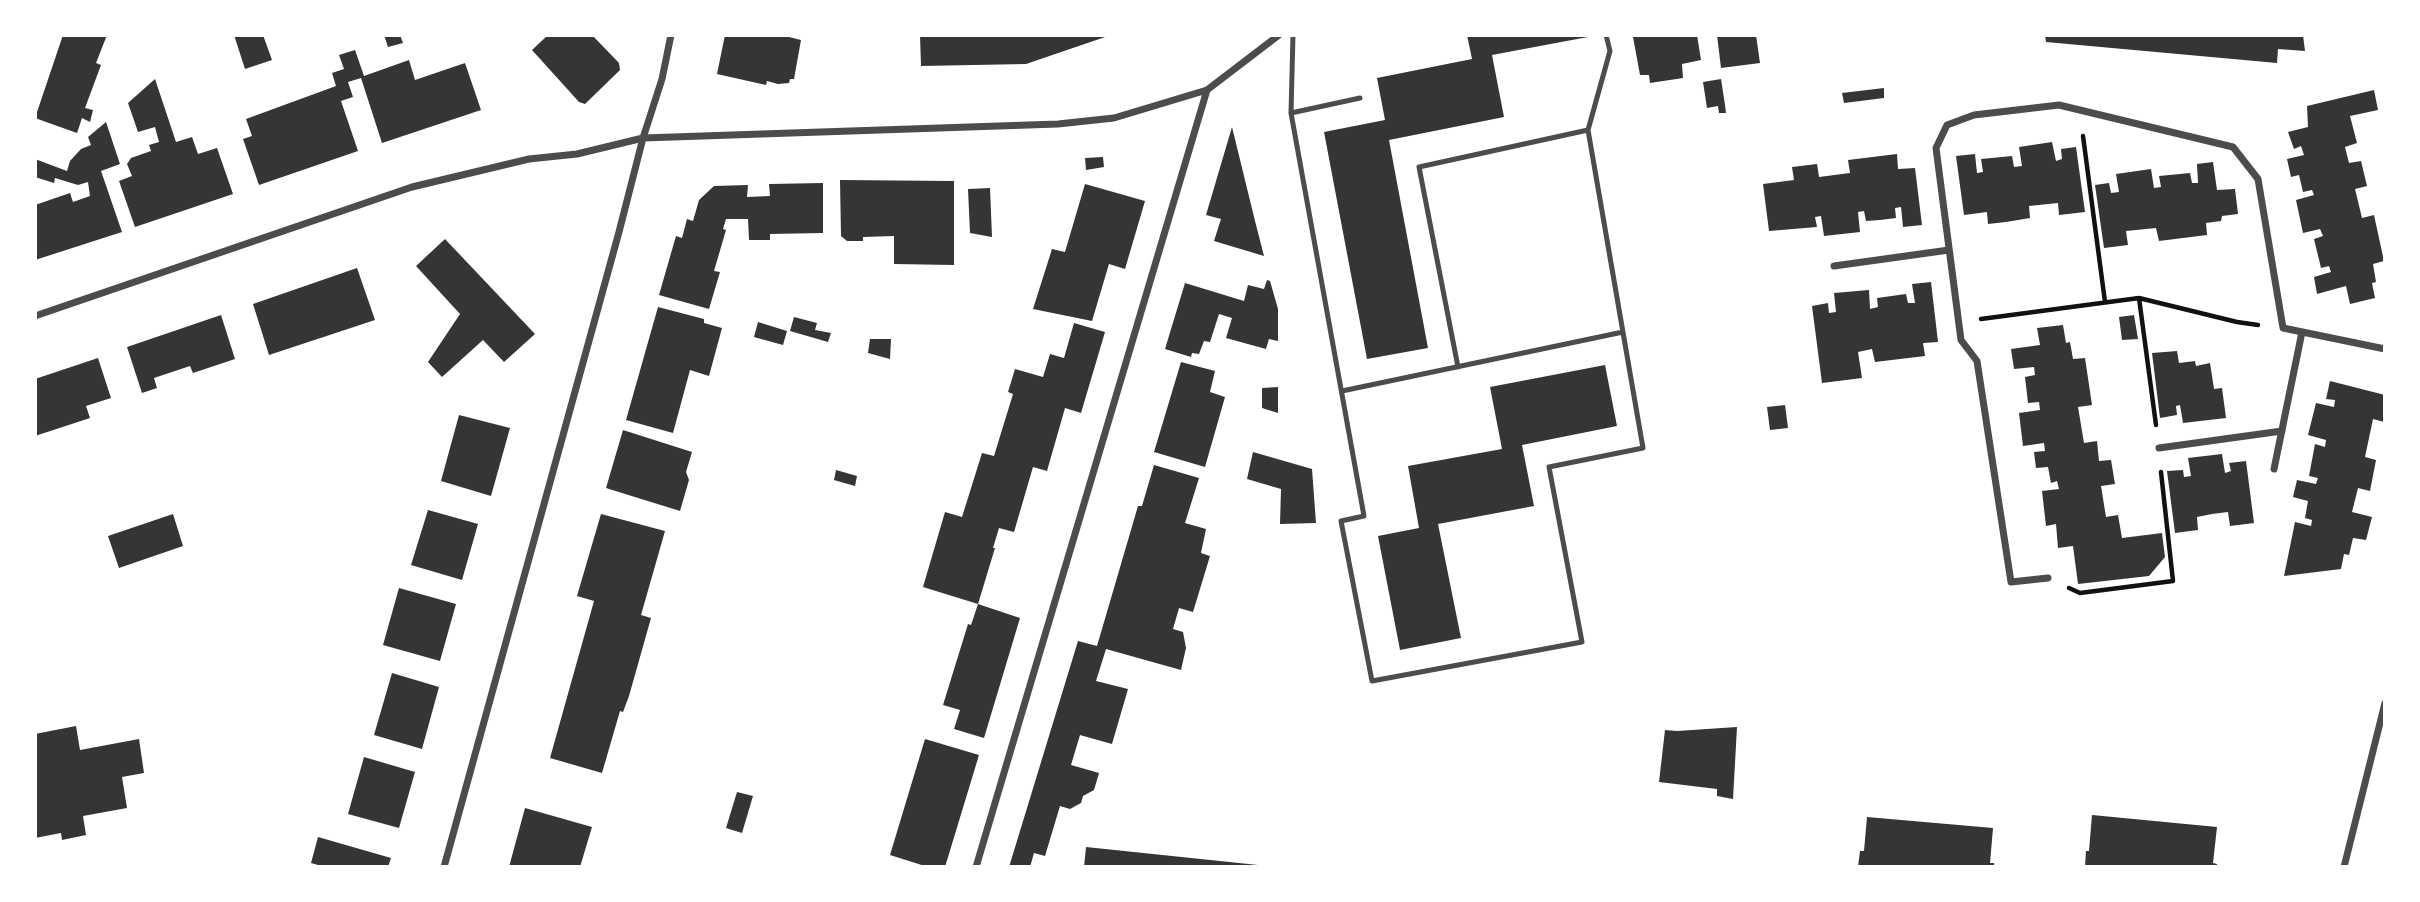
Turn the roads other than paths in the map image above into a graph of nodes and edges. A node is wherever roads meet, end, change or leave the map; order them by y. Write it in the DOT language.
graph roads {
  1 [pos="671,35"];
  2 [pos="1279,35"];
  3 [pos="1293,35"];
  4 [pos="1606,35"];
  5 [pos="1207,90"];
  6 [pos="1360,98"];
  7 [pos="1291,113"];
  8 [pos="1588,130"];
  9 [pos="643,138"];
  10 [pos="1949,250"];
  11 [pos="1834,266"];
  12 [pos="35,317"];
  13 [pos="1623,332"];
  14 [pos="2302,332"];
  15 [pos="2385,349"];
  16 [pos="1458,367"];
  17 [pos="1342,391"];
  18 [pos="2283,431"];
  19 [pos="2159,448"];
  20 [pos="2274,470"];
  21 [pos="2048,578"];
  22 [pos="2385,703"];
  23 [pos="444,867"];
  24 [pos="975,867"];
  25 [pos="2344,867"];
  1 -- 9 [label="street"];
  2 -- 5 [label="street"];
  3 -- 7 [label="lane"];
  4 -- 8 [label="lane"];
  5 -- 9 [label="street"];
  5 -- 24 [label="street"];
  6 -- 7 [label="lane"];
  7 -- 17 [label="lane"];
  8 -- 13 [label="lane"];
  8 -- 16 [label="lane"];
  9 -- 12 [label="street"];
  9 -- 23 [label="street"];
  10 -- 11 [label="street"];
  10 -- 14 [label="street"];
  10 -- 21 [label="street"];
  13 -- 16 [label="lane"];
  13 -- 17 [label="lane"];
  14 -- 15 [label="street"];
  14 -- 18 [label="street"];
  16 -- 17 [label="lane"];
  18 -- 19 [label="street"];
  18 -- 20 [label="street"];
  22 -- 25 [label="street"];
}
